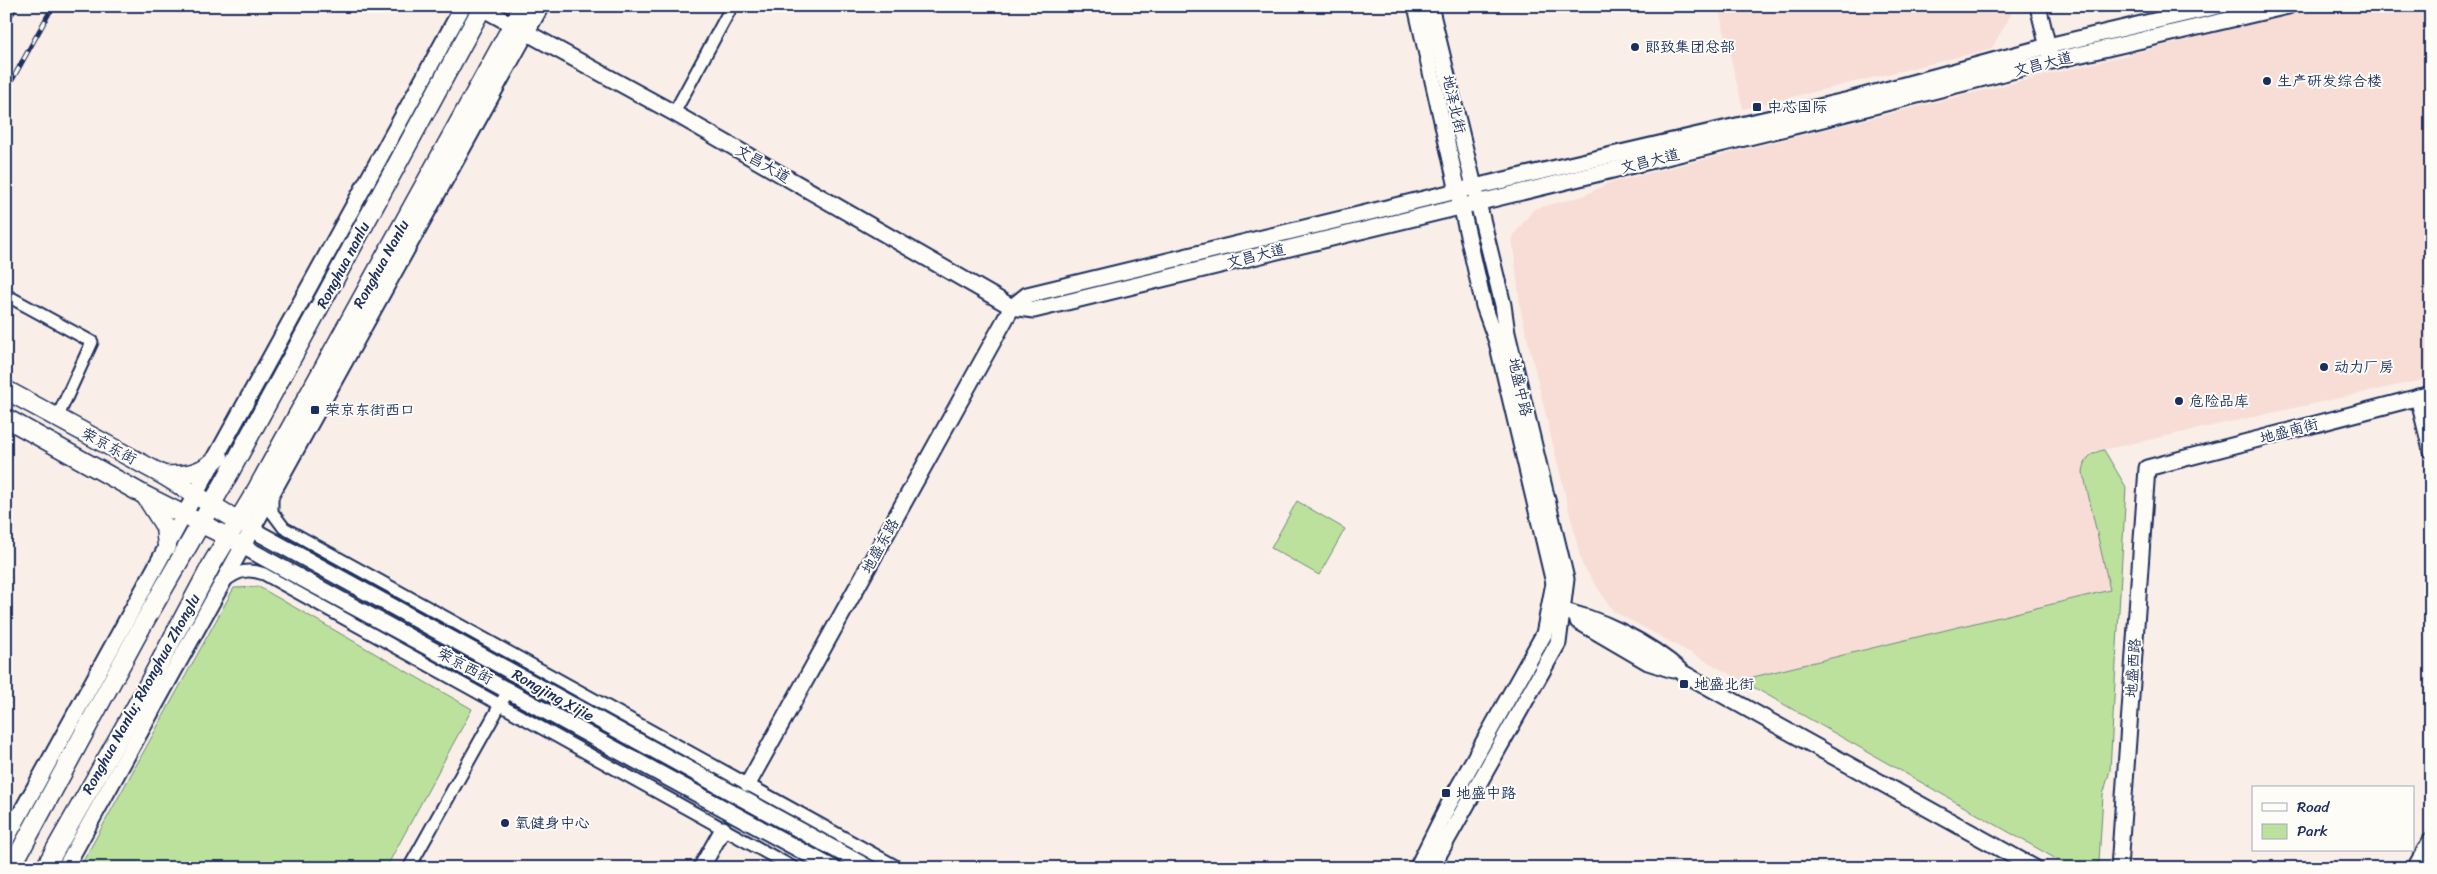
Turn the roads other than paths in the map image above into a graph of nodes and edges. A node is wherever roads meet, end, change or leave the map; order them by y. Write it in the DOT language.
graph roads {
  1 [pos="8,6"];
  2 [pos="464,6"];
  3 [pos="523,6"];
  4 [pos="541,6"];
  5 [pos="732,6"];
  6 [pos="1416,6"];
  7 [pos="1430,6"];
  8 [pos="2038,6"];
  9 [pos="2218,6"];
  10 [pos="2288,6"];
  11 [pos="481,7"];
  12 [pos="6,10"];
  13 [pos="520,29"];
  14 [pos="2050,54"];
  15 [pos="674,113"];
  16 [pos="463,147"];
  17 [pos="431,174"];
  18 [pos="1473,187"];
  19 [pos="1457,191"];
  20 [pos="1477,203"];
  21 [pos="1461,206"];
  22 [pos="6,294"];
  23 [pos="1012,307"];
  24 [pos="304,337"];
  25 [pos="270,363"];
  26 [pos="6,390"];
  27 [pos="2424,396"];
  28 [pos="6,418"];
  29 [pos="58,418"];
  30 [pos="2431,450"];
  31 [pos="219,456"];
  32 [pos="2147,468"];
  33 [pos="163,475"];
  34 [pos="272,494"];
  35 [pos="196,495"];
  36 [pos="146,496"];
  37 [pos="211,504"];
  38 [pos="192,519"];
  39 [pos="245,526"];
  40 [pos="228,537"];
  41 [pos="167,546"];
  42 [pos="244,546"];
  43 [pos="223,582"];
  44 [pos="1556,610"];
  45 [pos="174,669"];
  46 [pos="509,689"];
  47 [pos="142,696"];
  48 [pos="500,705"];
  49 [pos="748,784"];
  50 [pos="723,829"];
  51 [pos="6,840"];
  52 [pos="2431,840"];
  53 [pos="11,868"];
  54 [pos="44,868"];
  55 [pos="66,868"];
  56 [pos="409,868"];
  57 [pos="701,868"];
  58 [pos="794,868"];
  59 [pos="833,868"];
  60 [pos="869,868"];
  61 [pos="900,868"];
  62 [pos="1417,868"];
  63 [pos="1431,868"];
  64 [pos="2035,868"];
  65 [pos="2119,868"];
  66 [pos="2415,868"];
  1 -- 12 [label="street"];
  2 -- 25 [label="street"];
  3 -- 13 [label="main road, Ronghua Nanlu"];
  4 -- 13 [label="street"];
  5 -- 15 [label="street"];
  6 -- 19 [label="street, 地泽北街"];
  7 -- 18 [label="street, 地泽北街"];
  8 -- 14 [label="street"];
  9 -- 14 [label="street, 文昌大道"];
  10 -- 14 [label="street, 文昌大道"];
  11 -- 13 [label="street, 文昌大道"];
  11 -- 24 [label="main road, Ronghua nanlu"];
  13 -- 15 [label="street, 文昌大道"];
  13 -- 16 [label="street"];
  13 -- 17 [label="main road, Ronghua Nanlu"];
  14 -- 18 [label="street, 文昌大道"];
  14 -- 20 [label="street, 文昌大道"];
  15 -- 23 [label="street, 文昌大道"];
  16 -- 17 [label="street"];
  16 -- 34 [label="street"];
  17 -- 39 [label="main road, Ronghua Nanlu"];
  18 -- 19 [label="street, 文昌大道"];
  18 -- 20 [label="street, 地泽北街"];
  19 -- 21 [label="street, 地泽北街"];
  19 -- 23 [label="street, 文昌大道"];
  20 -- 21 [label="street, 文昌大道"];
  20 -- 44 [label="street, 地盛中路"];
  21 -- 23 [label="street, 文昌大道"];
  21 -- 44 [label="street, 地盛中路"];
  22 -- 29 [label="street"];
  23 -- 49 [label="street, 地盛东路"];
  24 -- 25 [label="street"];
  24 -- 37 [label="main road, Ronghua nanlu"];
  25 -- 31 [label="street"];
  26 -- 29 [label="main road, 荣京东街"];
  27 -- 30 [label="street"];
  27 -- 32 [label="street, 地盛南街"];
  28 -- 36 [label="main road, 荣京东街"];
  29 -- 33 [label="main road, 荣京东街"];
  31 -- 33 [label="main road"];
  31 -- 35 [label="street"];
  32 -- 65 [label="street, 地盛西路"];
  33 -- 35 [label="main road, 荣京东街"];
  34 -- 39 [label="street"];
  34 -- 49 [label="street"];
  35 -- 37 [label="main road, 荣京东街"];
  35 -- 38 [label="street"];
  36 -- 38 [label="main road, 荣京东街"];
  36 -- 41 [label="main road"];
  37 -- 38 [label="main road, Ronghua nanlu"];
  37 -- 39 [label="main road, 荣京东街"];
  38 -- 40 [label="main road, 荣京东街"];
  38 -- 41 [label="street"];
  38 -- 53 [label="main road, Ronghua Nanlu; Rhonghua Zhonglu"];
  39 -- 40 [label="main road, Ronghua Nanlu; Rhonghua Zhonglu"];
  39 -- 42 [label="street"];
  39 -- 60 [label="street, Rongjing Xijie"];
  40 -- 42 [label="street, 荣京西街"];
  40 -- 47 [label="main road, Ronghua Nanlu; Rhonghua Zhonglu"];
  41 -- 51 [label="street"];
  42 -- 43 [label="street"];
  42 -- 46 [label="street, 荣京西街"];
  43 -- 45 [label="street"];
  43 -- 48 [label="street"];
  44 -- 62 [label="street, 地盛中路"];
  44 -- 63 [label="street, 地盛中路"];
  44 -- 64 [label="street"];
  45 -- 47 [label="street"];
  45 -- 55 [label="street"];
  46 -- 48 [label="street"];
  46 -- 59 [label="street, 荣京西街"];
  47 -- 54 [label="main road, Ronghua Nanlu; Rhonghua Zhonglu"];
  48 -- 50 [label="street"];
  48 -- 56 [label="street"];
  49 -- 61 [label="street"];
  50 -- 57 [label="street"];
  50 -- 58 [label="street"];
  52 -- 66 [label="street"];
}
